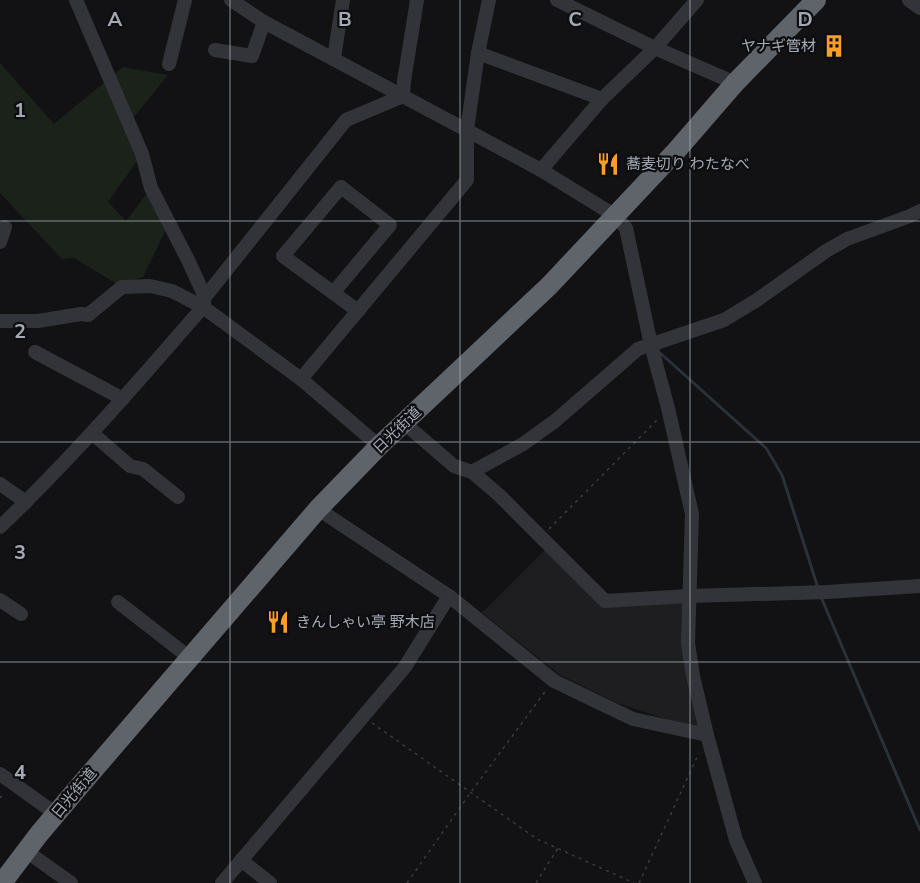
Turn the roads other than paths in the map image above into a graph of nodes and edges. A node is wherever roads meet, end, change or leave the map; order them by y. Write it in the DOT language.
graph roads {
  1 [pos="76,0"];
  2 [pos="185,0"];
  3 [pos="231,0"];
  4 [pos="343,0"];
  5 [pos="417,0"];
  6 [pos="489,0"];
  7 [pos="558,0"];
  8 [pos="697,0"];
  9 [pos="816,0"];
  10 [pos="909,0"];
  11 [pos="920,8"];
  12 [pos="264,22"];
  13 [pos="656,48"];
  14 [pos="215,50"];
  15 [pos="478,53"];
  16 [pos="334,58"];
  17 [pos="168,64"];
  18 [pos="735,83"];
  19 [pos="403,96"];
  20 [pos="602,99"];
  21 [pos="467,130"];
  22 [pos="541,170"];
  23 [pos="920,211"];
  24 [pos="614,215"];
  25 [pos="5,227"];
  26 [pos="0,242"];
  27 [pos="333,293"];
  28 [pos="204,302"];
  29 [pos="358,311"];
  30 [pos="0,321"];
  31 [pos="651,345"];
  32 [pos="35,352"];
  33 [pos="301,379"];
  34 [pos="123,399"];
  35 [pos="398,430"];
  36 [pos="92,433"];
  37 [pos="379,446"];
  38 [pos="472,472"];
  39 [pos="0,484"];
  40 [pos="178,497"];
  41 [pos="26,502"];
  42 [pos="318,509"];
  43 [pos="0,527"];
  44 [pos="920,586"];
  45 [pos="449,596"];
  46 [pos="689,596"];
  47 [pos="0,600"];
  48 [pos="118,602"];
  49 [pos="21,614"];
  50 [pos="190,658"];
  51 [pos="707,735"];
  52 [pos="0,774"];
  53 [pos="56,814"];
  54 [pos="26,851"];
  55 [pos="241,860"];
  56 [pos="2,883"];
  57 [pos="71,883"];
  58 [pos="222,883"];
  59 [pos="270,883"];
  60 [pos="755,883"];
  1 -- 28 [label="street"];
  2 -- 17 [label="street"];
  3 -- 12 [label="street"];
  4 -- 16 [label="street"];
  5 -- 19 [label="street"];
  6 -- 15 [label="street"];
  7 -- 13 [label="street"];
  8 -- 13 [label="street"];
  9 -- 18 [label="highway, 日光街道"];
  10 -- 11 [label="street"];
  12 -- 14 [label="street"];
  12 -- 16 [label="street"];
  13 -- 18 [label="street"];
  13 -- 20 [label="street"];
  15 -- 20 [label="street"];
  15 -- 21 [label="street"];
  16 -- 19 [label="street"];
  18 -- 24 [label="highway, 日光街道"];
  19 -- 21 [label="street"];
  19 -- 28 [label="street"];
  20 -- 22 [label="street"];
  21 -- 22 [label="street"];
  21 -- 29 [label="street"];
  22 -- 24 [label="street"];
  23 -- 31 [label="street"];
  24 -- 31 [label="street"];
  24 -- 35 [label="highway, 日光街道"];
  25 -- 26 [label="street"];
  27 -- 27 [label="street"];
  27 -- 29 [label="street"];
  28 -- 30 [label="street"];
  28 -- 33 [label="street"];
  28 -- 34 [label="street"];
  29 -- 33 [label="street"];
  31 -- 38 [label="street"];
  31 -- 46 [label="street"];
  32 -- 34 [label="street"];
  33 -- 37 [label="street"];
  34 -- 36 [label="street"];
  35 -- 37 [label="highway, 日光街道"];
  35 -- 38 [label="street"];
  36 -- 40 [label="street"];
  36 -- 41 [label="street"];
  37 -- 42 [label="highway, 日光街道"];
  38 -- 46 [label="street"];
  39 -- 41 [label="street"];
  41 -- 43 [label="street"];
  42 -- 45 [label="street"];
  42 -- 50 [label="highway, 日光街道"];
  44 -- 46 [label="street"];
  45 -- 51 [label="street"];
  45 -- 55 [label="street"];
  46 -- 51 [label="street"];
  47 -- 49 [label="street"];
  48 -- 50 [label="street"];
  50 -- 53 [label="highway, 日光街道"];
  51 -- 60 [label="street"];
  52 -- 53 [label="street"];
  53 -- 54 [label="highway, 日光街道"];
  54 -- 56 [label="highway, 日光街道"];
  54 -- 57 [label="street"];
  55 -- 58 [label="street"];
  55 -- 59 [label="street"];
}
